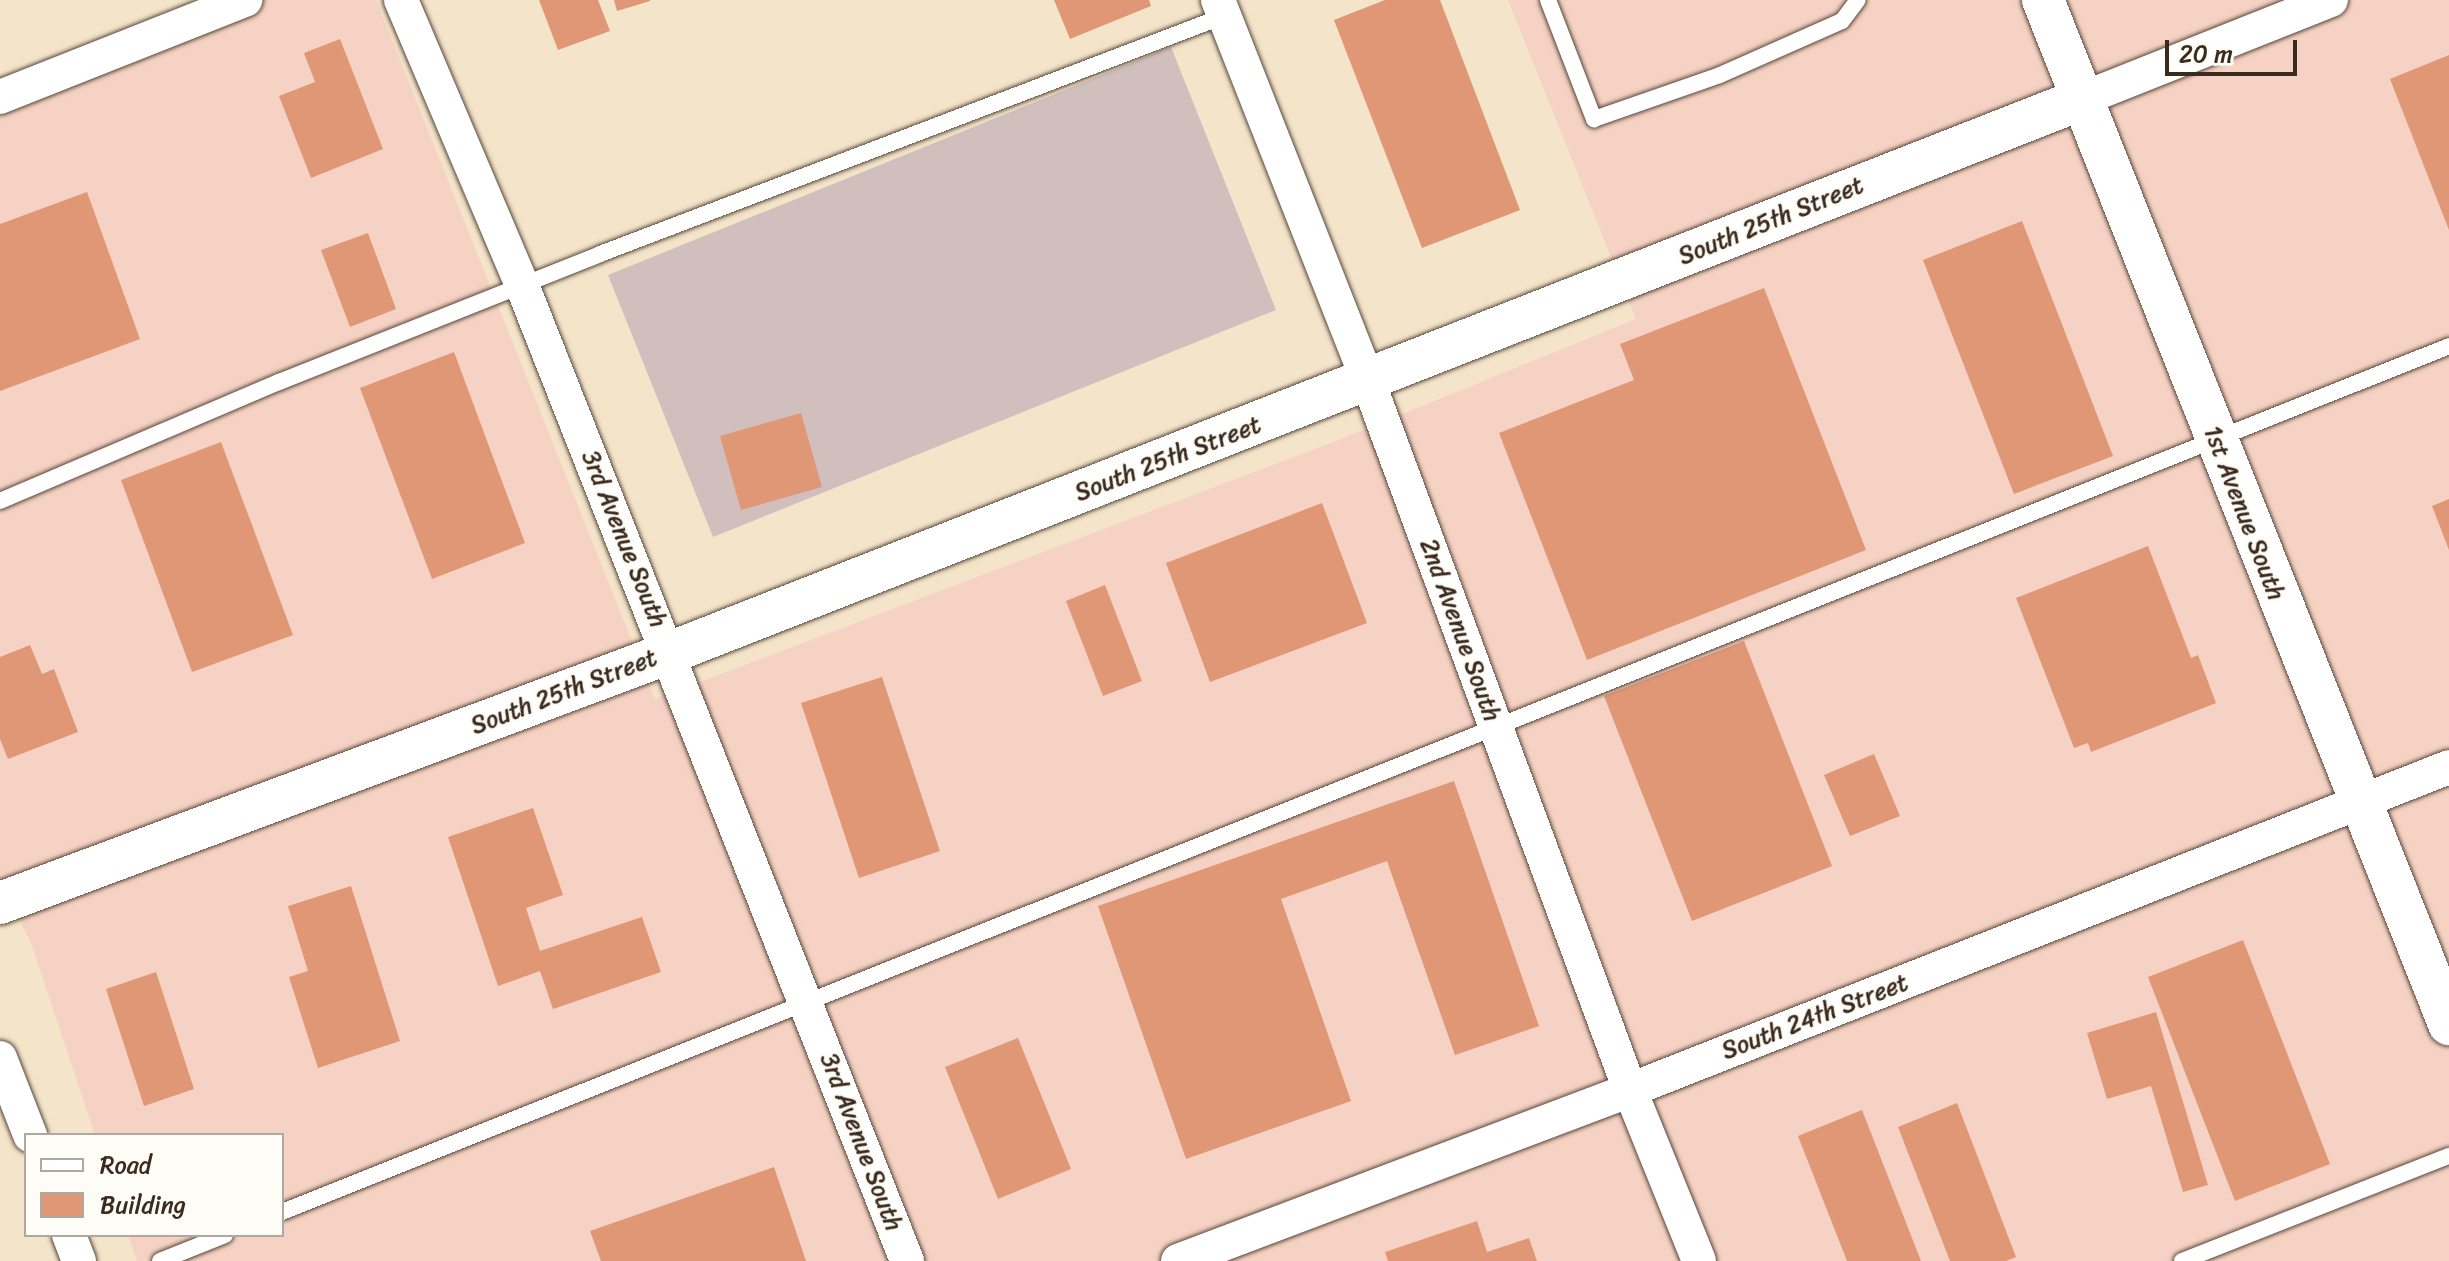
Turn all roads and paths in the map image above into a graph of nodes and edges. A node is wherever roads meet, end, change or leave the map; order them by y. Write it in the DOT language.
graph roads {
  1 [pos="245,0"];
  2 [pos="401,0"];
  3 [pos="1548,0"];
  4 [pos="1858,0"];
  5 [pos="2043,0"];
  6 [pos="2331,0"];
  7 [pos="1221,8"];
  8 [pos="0,97"];
  9 [pos="2082,99"];
  10 [pos="522,285"];
  11 [pos="2449,346"];
  12 [pos="1368,381"];
  13 [pos="2215,439"];
  14 [pos="0,501"];
  15 [pos="669,653"];
  16 [pos="1496,727"];
  17 [pos="2449,767"];
  18 [pos="2358,803"];
  19 [pos="0,903"];
  20 [pos="808,1002"];
  21 [pos="2449,1024"];
  22 [pos="0,1058"];
  23 [pos="1630,1090"];
  24 [pos="29,1133"];
  25 [pos="2449,1156"];
  26 [pos="284,1211"];
  27 [pos="70,1237"];
  28 [pos="220,1237"];
  29 [pos="79,1261"];
  30 [pos="160,1261"];
  31 [pos="907,1261"];
  32 [pos="1178,1261"];
  33 [pos="1699,1261"];
  34 [pos="2182,1261"];
  1 -- 8 [label="street"];
  2 -- 10 [label="street, 3rd Avenue South"];
  3 -- 4 [label="lane"];
  5 -- 9 [label="street, 1st Avenue South"];
  6 -- 9 [label="street, South 25th Street"];
  7 -- 10 [label="lane"];
  7 -- 12 [label="street, 2nd Avenue South"];
  9 -- 12 [label="street, South 25th Street"];
  9 -- 13 [label="street, 1st Avenue South"];
  10 -- 14 [label="lane"];
  10 -- 15 [label="street, 3rd Avenue South"];
  11 -- 13 [label="lane"];
  12 -- 15 [label="street, South 25th Street"];
  12 -- 16 [label="street, 2nd Avenue South"];
  13 -- 16 [label="lane"];
  13 -- 18 [label="street, 1st Avenue South"];
  15 -- 19 [label="street, South 25th Street"];
  15 -- 20 [label="street, 3rd Avenue South"];
  16 -- 20 [label="lane"];
  16 -- 23 [label="street, 2nd Avenue South"];
  17 -- 18 [label="street, South 24th Street"];
  18 -- 21 [label="street, 1st Avenue South"];
  18 -- 23 [label="street, South 24th Street"];
  20 -- 26 [label="lane"];
  20 -- 31 [label="street, 3rd Avenue South"];
  22 -- 24 [label="street"];
  23 -- 32 [label="street, South 24th Street"];
  23 -- 33 [label="street, 2nd Avenue South"];
  25 -- 34 [label="lane"];
  27 -- 29 [label="street"];
  28 -- 30 [label="lane"];
}
